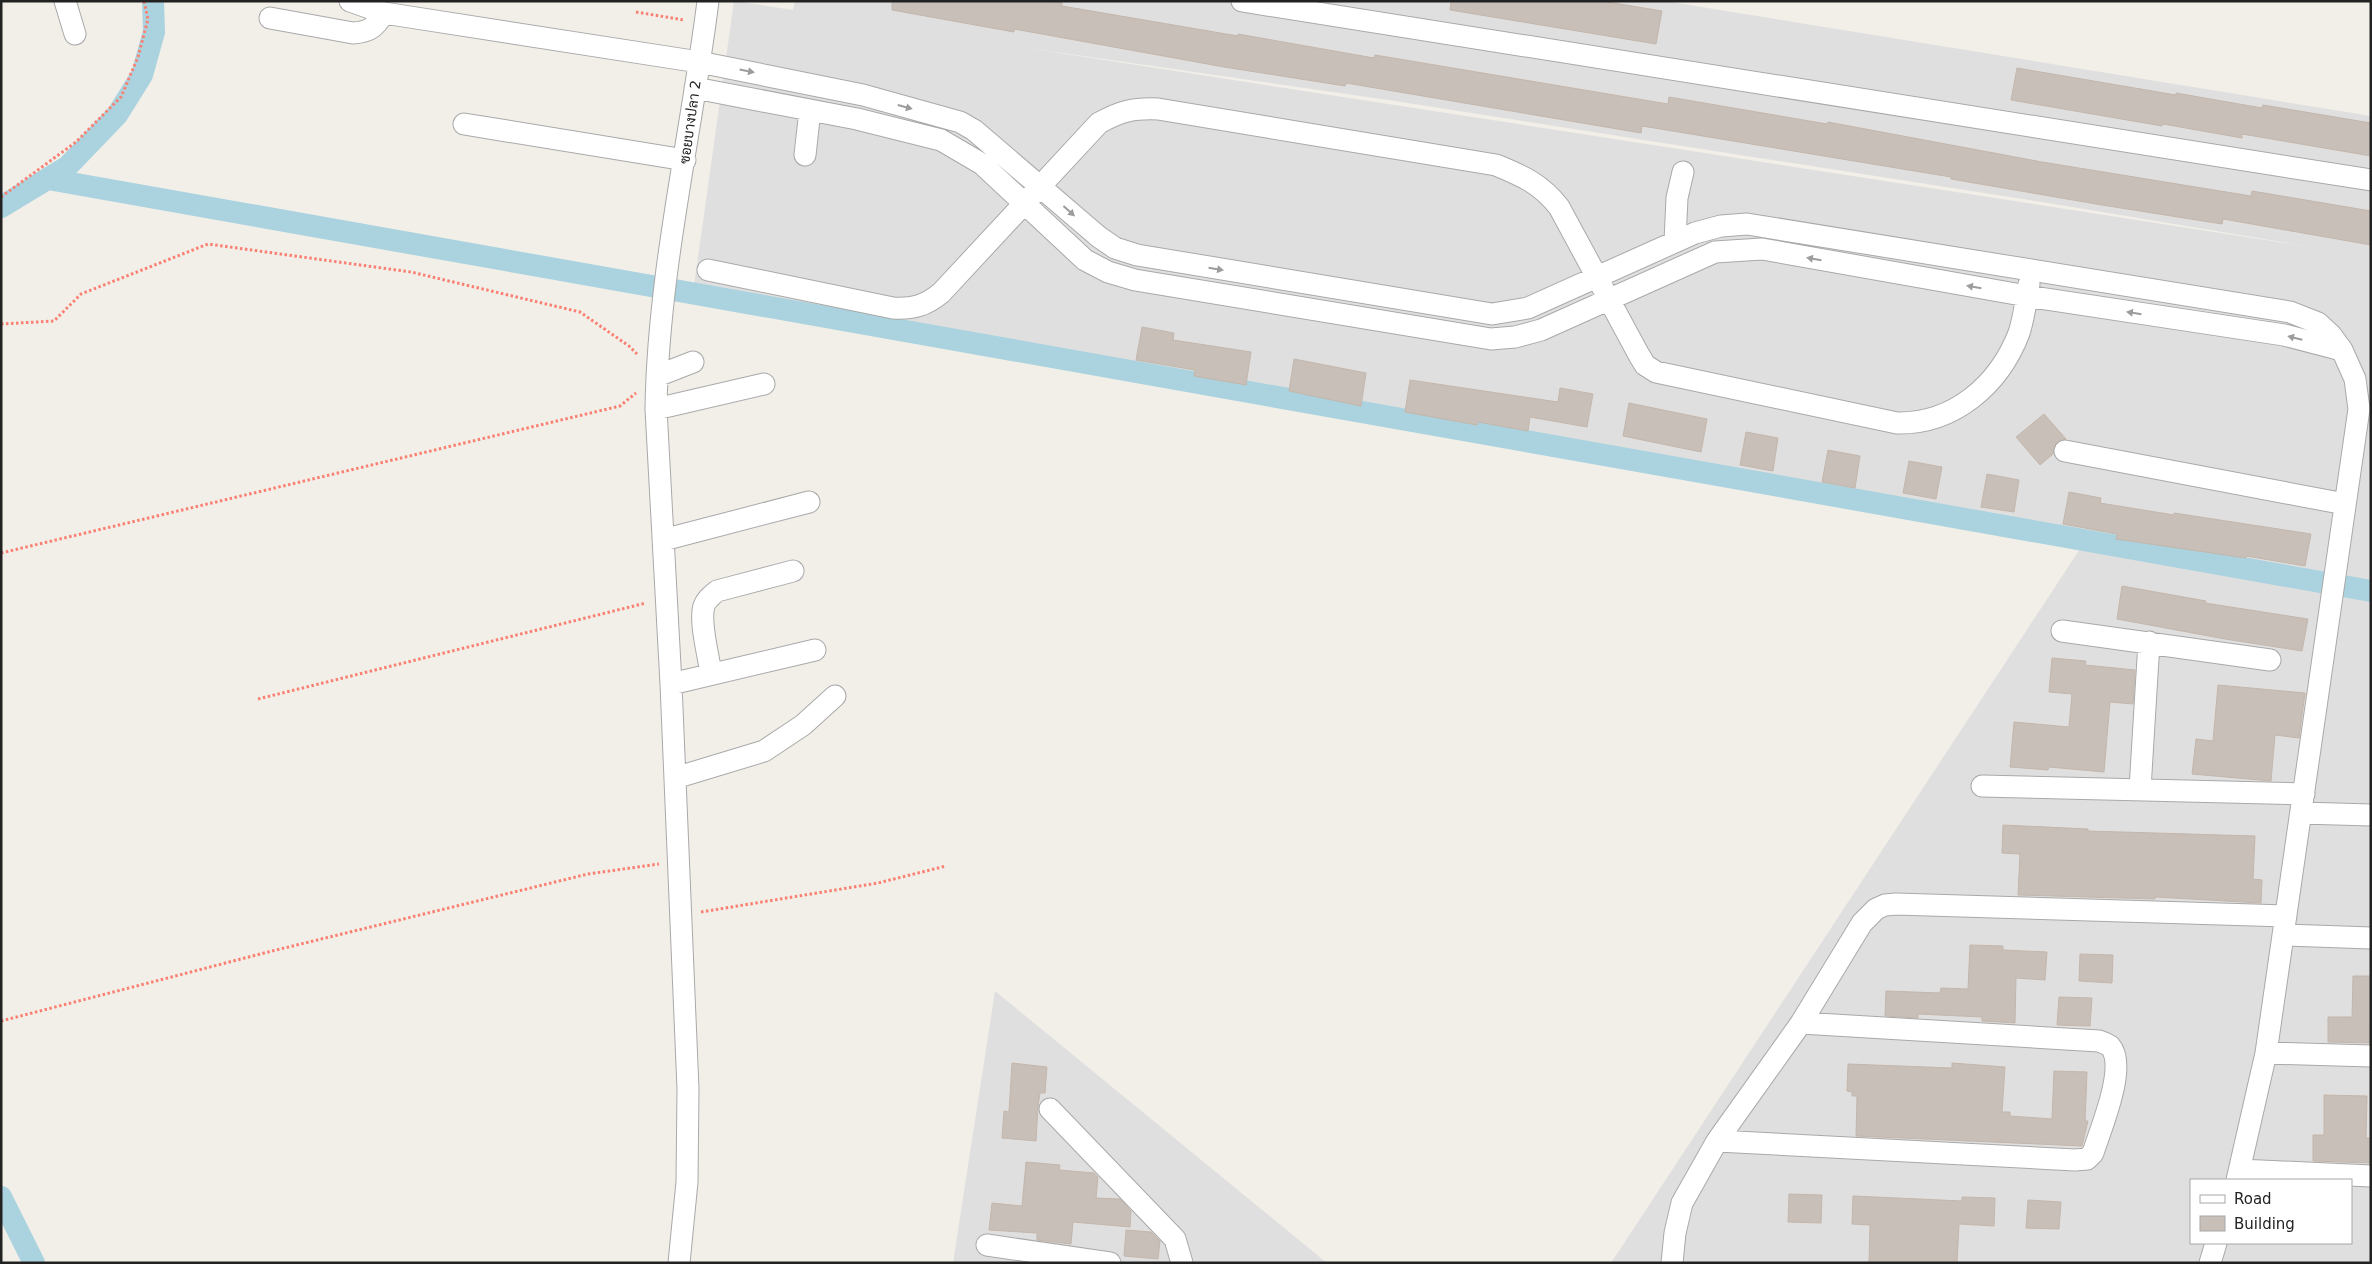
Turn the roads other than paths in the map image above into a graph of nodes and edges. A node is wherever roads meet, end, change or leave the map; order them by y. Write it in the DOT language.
graph roads {
  1 [pos="65,1"];
  2 [pos="350,1"];
  3 [pos="708,1"];
  4 [pos="1242,1"];
  5 [pos="384,13"];
  6 [pos="270,18"];
  7 [pos="75,34"];
  8 [pos="699,62"];
  9 [pos="695,88"];
  10 [pos="863,95"];
  11 [pos="810,110"];
  12 [pos="857,119"];
  13 [pos="464,124"];
  14 [pos="804,155"];
  15 [pos="684,160"];
  16 [pos="1684,172"];
  17 [pos="2371,180"];
  18 [pos="1042,187"];
  19 [pos="1025,204"];
  20 [pos="1675,242"];
  21 [pos="2032,269"];
  22 [pos="708,270"];
  23 [pos="1598,275"];
  24 [pos="2026,296"];
  25 [pos="1608,298"];
  26 [pos="2342,350"];
  27 [pos="693,362"];
  28 [pos="657,376"];
  29 [pos="764,384"];
  30 [pos="656,409"];
  31 [pos="2363,437"];
  32 [pos="2065,451"];
  33 [pos="809,502"];
  34 [pos="2346,504"];
  35 [pos="663,540"];
  36 [pos="793,571"];
  37 [pos="2062,631"];
  38 [pos="2149,642"];
  39 [pos="815,650"];
  40 [pos="2270,660"];
  41 [pos="711,674"];
  42 [pos="671,684"];
  43 [pos="835,696"];
  44 [pos="675,778"];
  45 [pos="1982,786"];
  46 [pos="2140,789"];
  47 [pos="2302,804"];
  48 [pos="2371,814"];
  49 [pos="2285,926"];
  50 [pos="2371,938"];
  51 [pos="1801,1024"];
  52 [pos="2266,1053"];
  53 [pos="2371,1056"];
  54 [pos="1050,1109"];
  55 [pos="1717,1141"];
  56 [pos="2238,1175"];
  57 [pos="2371,1176"];
  58 [pos="987,1244"];
  59 [pos="2216,1244"];
  60 [pos="679,1263"];
  61 [pos="1110,1263"];
  62 [pos="1182,1263"];
  63 [pos="1672,1263"];
  64 [pos="2210,1263"];
  1 -- 7 [label="street"];
  2 -- 5 [label="street"];
  3 -- 8 [label="street, ซอยบางปลา 2"];
  4 -- 17 [label="street"];
  5 -- 6 [label="street"];
  5 -- 8 [label="street"];
  8 -- 9 [label="street, ซอยบางปลา 2"];
  8 -- 10 [label="street, one-way"];
  9 -- 11 [label="street"];
  9 -- 15 [label="street, ซอยบางปลา 2"];
  10 -- 12 [label="street"];
  10 -- 18 [label="street, one-way"];
  11 -- 12 [label="street"];
  11 -- 14 [label="street"];
  12 -- 19 [label="street"];
  13 -- 15 [label="street"];
  15 -- 28 [label="street, ซอยบางปลา 2"];
  16 -- 20 [label="street"];
  18 -- 19 [label="street"];
  18 -- 23 [label="street, one-way"];
  18 -- 23 [label="street"];
  19 -- 22 [label="street"];
  19 -- 25 [label="street"];
  20 -- 21 [label="street"];
  20 -- 23 [label="street"];
  21 -- 24 [label="street"];
  21 -- 26 [label="street"];
  23 -- 25 [label="street"];
  24 -- 25 [label="street, one-way"];
  24 -- 25 [label="street"];
  26 -- 24 [label="street, one-way"];
  26 -- 31 [label="street"];
  27 -- 28 [label="street"];
  28 -- 30 [label="street, ซอยบางปลา 2"];
  29 -- 30 [label="street"];
  30 -- 35 [label="street, ซอยบางปลา 2"];
  31 -- 34 [label="street"];
  32 -- 34 [label="street"];
  33 -- 35 [label="street"];
  34 -- 47 [label="street"];
  35 -- 42 [label="street, ซอยบางปลา 2"];
  36 -- 41 [label="street"];
  37 -- 38 [label="street"];
  38 -- 40 [label="street"];
  38 -- 46 [label="street"];
  39 -- 41 [label="street"];
  41 -- 42 [label="street"];
  42 -- 44 [label="street, ซอยบางปลา 2"];
  43 -- 44 [label="street"];
  44 -- 60 [label="street, ซอยบางปลา 2"];
  45 -- 46 [label="street"];
  46 -- 47 [label="street"];
  47 -- 48 [label="street"];
  47 -- 49 [label="street"];
  49 -- 50 [label="street"];
  49 -- 51 [label="street"];
  49 -- 52 [label="street"];
  51 -- 55 [label="street"];
  51 -- 55 [label="street"];
  52 -- 53 [label="street"];
  52 -- 56 [label="street"];
  54 -- 62 [label="street"];
  55 -- 63 [label="street"];
  56 -- 57 [label="street"];
  58 -- 61 [label="street"];
  59 -- 64 [label="street"];
}
